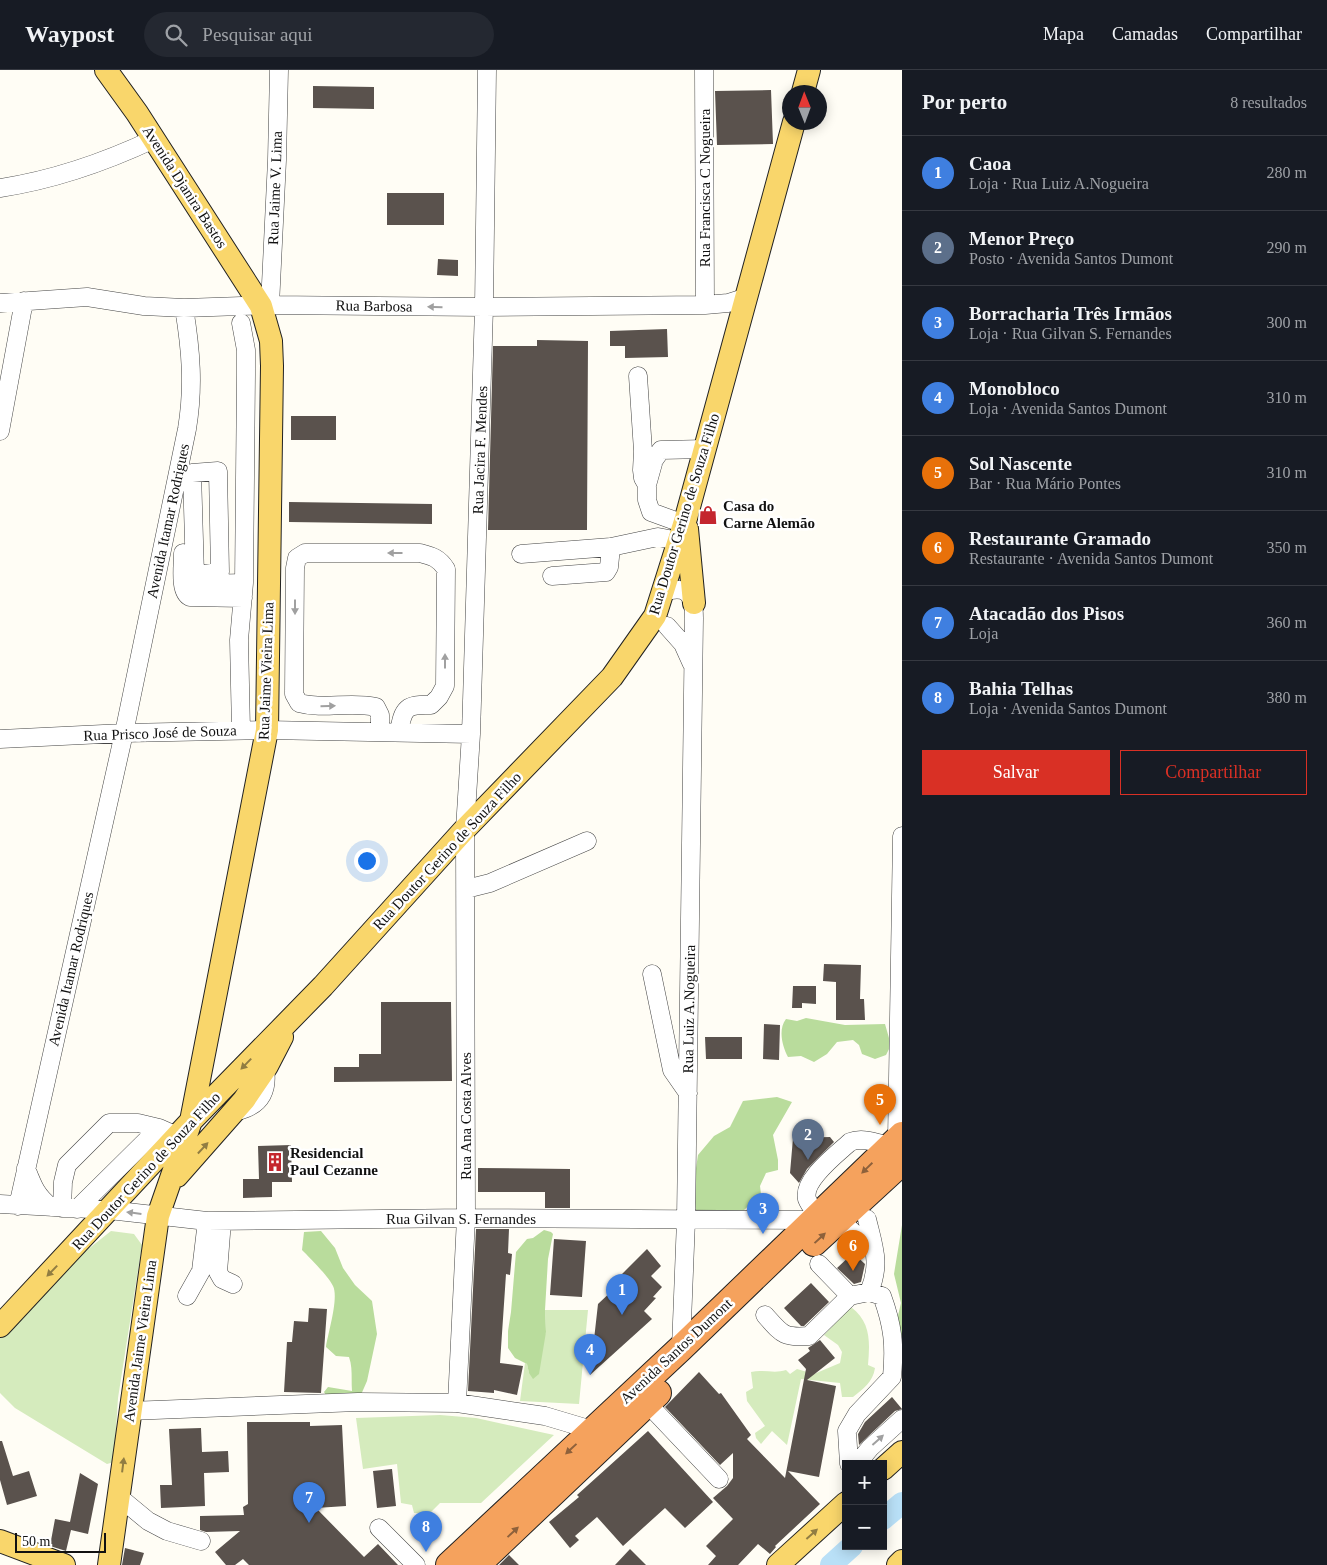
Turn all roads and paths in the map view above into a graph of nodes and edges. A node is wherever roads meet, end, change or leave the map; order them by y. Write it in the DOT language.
graph roads {
  1 [pos="106,70"];
  2 [pos="279,70"];
  3 [pos="487,70"];
  4 [pos="704,70"];
  5 [pos="809,70"];
  6 [pos="805,85"];
  7 [pos="792,130"];
  8 [pos="154,139"];
  9 [pos="0,188"];
  10 [pos="747,296"];
  11 [pos="0,302"];
  12 [pos="24,302"];
  13 [pos="705,305"];
  14 [pos="266,306"];
  15 [pos="484,307"];
  16 [pos="184,308"];
  17 [pos="241,323"];
  18 [pos="638,376"];
  19 [pos="0,431"];
  20 [pos="705,449"];
  21 [pos="647,485"];
  22 [pos="183,500"];
  23 [pos="683,528"];
  24 [pos="611,547"];
  25 [pos="521,554"];
  26 [pos="195,575"];
  27 [pos="552,576"];
  28 [pos="243,590"];
  29 [pos="663,592"];
  30 [pos="694,610"];
  31 [pos="661,621"];
  32 [pos="695,669"];
  33 [pos="241,730"];
  34 [pos="267,730"];
  35 [pos="380,732"];
  36 [pos="400,732"];
  37 [pos="124,733"];
  38 [pos="470,734"];
  39 [pos="0,739"];
  40 [pos="465,829"];
  41 [pos="902,836"];
  42 [pos="587,841"];
  43 [pos="466,888"];
  44 [pos="652,974"];
  45 [pos="900,1008"];
  46 [pos="292,1016"];
  47 [pos="688,1093"];
  48 [pos="176,1129"];
  49 [pos="898,1146"];
  50 [pos="26,1168"];
  51 [pos="170,1184"];
  52 [pos="0,1204"];
  53 [pos="18,1206"];
  54 [pos="63,1208"];
  55 [pos="110,1210"];
  56 [pos="158,1216"];
  57 [pos="466,1218"];
  58 [pos="867,1219"];
  59 [pos="686,1220"];
  60 [pos="215,1221"];
  61 [pos="831,1222"];
  62 [pos="819,1264"];
  63 [pos="233,1284"];
  64 [pos="869,1292"];
  65 [pos="187,1296"];
  66 [pos="850,1296"];
  67 [pos="765,1315"];
  68 [pos="0,1326"];
  69 [pos="681,1348"];
  70 [pos="897,1382"];
  71 [pos="457,1403"];
  72 [pos="647,1403"];
  73 [pos="129,1411"];
  74 [pos="902,1419"];
  75 [pos="592,1430"];
  76 [pos="902,1452"];
  77 [pos="849,1460"];
  78 [pos="860,1460"];
  79 [pos="887,1465"];
  80 [pos="720,1479"];
  81 [pos="119,1497"];
  82 [pos="842,1504"];
  83 [pos="379,1528"];
  84 [pos="0,1541"];
  85 [pos="201,1541"];
  86 [pos="40,1560"];
  87 [pos="902,1561"];
  88 [pos="108,1563"];
  89 [pos="64,1565"];
  90 [pos="416,1565"];
  91 [pos="449,1565"];
  92 [pos="478,1565"];
  93 [pos="778,1565"];
  94 [pos="898,1565"];
  1 -- 8 [label="main road, Avenida Djanira Bastos"];
  2 -- 14 [label="street, Rua Jaime V. Lima"];
  3 -- 15 [label="street, Rua Jacira F. Mendes"];
  4 -- 13 [label="street, Rua Francisca C Nogueira"];
  5 -- 6 [label="main road"];
  7 -- 10 [label="main road, Rua Doutor Gerino de Souza Filho"];
  8 -- 9 [label="street"];
  8 -- 14 [label="main road, Avenida Djanira Bastos"];
  10 -- 13 [label="street, Rua Barbosa"];
  10 -- 20 [label="main road, Rua Doutor Gerino de Souza Filho"];
  11 -- 12 [label="street, Rua Barbosa"];
  12 -- 16 [label="street, Rua Barbosa"];
  12 -- 19 [label="street"];
  13 -- 15 [label="street, Rua Barbosa"];
  15 -- 14 [label="street, Rua Barbosa, one-way"];
  14 -- 16 [label="street, Rua Barbosa"];
  14 -- 34 [label="main road, Rua Jaime Vieira Lima"];
  15 -- 38 [label="street, Rua Jacira F. Mendes"];
  16 -- 37 [label="street, Avenida Itamar Rodrigues"];
  17 -- 28 [label="street"];
  18 -- 21 [label="street"];
  20 -- 21 [label="street"];
  20 -- 23 [label="main road, Rua Doutor Gerino de Souza Filho"];
  21 -- 23 [label="street"];
  22 -- 28 [label="street"];
  23 -- 24 [label="street"];
  23 -- 29 [label="main road, Rua Doutor Gerino de Souza Filho"];
  23 -- 30 [label="main road"];
  24 -- 25 [label="street"];
  24 -- 27 [label="street"];
  26 -- 26 [label="street"];
  26 -- 28 [label="street"];
  28 -- 33 [label="street"];
  29 -- 30 [label="street"];
  29 -- 31 [label="main road, Rua Doutor Gerino de Souza Filho"];
  30 -- 31 [label="street"];
  30 -- 32 [label="street, Rua Luiz A.Nogueira"];
  31 -- 32 [label="street, Rua Luiz A.Nogueira"];
  31 -- 40 [label="main road, Rua Doutor Gerino de Souza Filho"];
  32 -- 47 [label="street, Rua Luiz A.Nogueira"];
  33 -- 34 [label="street, Rua Prisco José de Souza"];
  33 -- 37 [label="street, Rua Prisco José de Souza"];
  34 -- 35 [label="street, Rua Prisco José de Souza"];
  34 -- 48 [label="main road, Rua Jaime Vieira Lima"];
  35 -- 36 [label="street, Rua Prisco José de Souza"];
  36 -- 35 [label="street, one-way"];
  36 -- 38 [label="street, Rua Prisco José de Souza"];
  37 -- 39 [label="street, Rua Prisco José de Souza"];
  37 -- 50 [label="street, Avenida Itamar Rodriques"];
  38 -- 40 [label="street, Rua Jacira F. Mendes"];
  40 -- 43 [label="street, Rua Ana Costa Alves"];
  40 -- 46 [label="main road, Rua Doutor Gerino de Souza Filho"];
  41 -- 45 [label="street"];
  42 -- 43 [label="street"];
  43 -- 57 [label="street, Rua Ana Costa Alves"];
  44 -- 47 [label="street"];
  45 -- 49 [label="street"];
  46 -- 48 [label="main road, Rua Doutor Gerino de Souza Filho, one-way"];
  51 -- 46 [label="main road, Rua Doutor Gerino de Souza Filho, one-way"];
  47 -- 59 [label="street, Rua Luiz A.Nogueira"];
  48 -- 51 [label="main road, Avenida Jaime Vieira Lima"];
  48 -- 54 [label="street"];
  48 -- 54 [label="street"];
  48 -- 55 [label="main road, Rua Doutor Gerino de Souza Filho"];
  49 -- 61 [label="highway, Avenida Santos Dumont"];
  50 -- 53 [label="street, Avenida Itamar Rodriques"];
  50 -- 54 [label="street"];
  51 -- 56 [label="main road, Avenida Jaime Vieira Lima"];
  52 -- 53 [label="street, Rua Gilvan S. Fernandes"];
  53 -- 54 [label="street, Rua Gilvan S. Fernandes"];
  54 -- 55 [label="street, Rua Gilvan S. Fernandes"];
  56 -- 55 [label="street, Rua Gilvan S. Fernandes, one-way"];
  55 -- 68 [label="main road, Rua Doutor Gerino de Souza Filho, one-way"];
  56 -- 60 [label="street, Rua Gilvan S. Fernandes"];
  56 -- 73 [label="main road, Avenida Jaime Vieira Lima"];
  57 -- 59 [label="street, Rua Gilvan S. Fernandes"];
  57 -- 60 [label="street, Rua Gilvan S. Fernandes"];
  57 -- 71 [label="street, Rua Ana Costa Alves"];
  58 -- 64 [label="street"];
  59 -- 61 [label="street, Rua Gilvan S. Fernandes"];
  59 -- 69 [label="street, Rua Luiz A.Nogueira"];
  60 -- 63 [label="street"];
  60 -- 65 [label="street"];
  61 -- 69 [label="highway, Avenida Santos Dumont"];
  72 -- 61 [label="highway, Avenida Santos Dumont, one-way"];
  62 -- 66 [label="street"];
  64 -- 66 [label="street"];
  64 -- 70 [label="street"];
  66 -- 67 [label="street"];
  69 -- 75 [label="highway, Avenida Santos Dumont"];
  70 -- 77 [label="street"];
  71 -- 73 [label="street"];
  71 -- 75 [label="street"];
  72 -- 80 [label="street"];
  92 -- 72 [label="highway, Avenida Santos Dumont, one-way"];
  81 -- 73 [label="main road, Avenida Jaime Vieira Lima, one-way"];
  78 -- 74 [label="street, one-way"];
  75 -- 91 [label="highway, Avenida Santos Dumont, one-way"];
  76 -- 79 [label="main road"];
  81 -- 85 [label="street"];
  81 -- 88 [label="main road, Avenida Jaime Vieira Lima"];
  93 -- 82 [label="main road, one-way"];
  83 -- 90 [label="street"];
  84 -- 86 [label="main road"];
  86 -- 89 [label="main road"];
  87 -- 94 [label="main road"];
}
